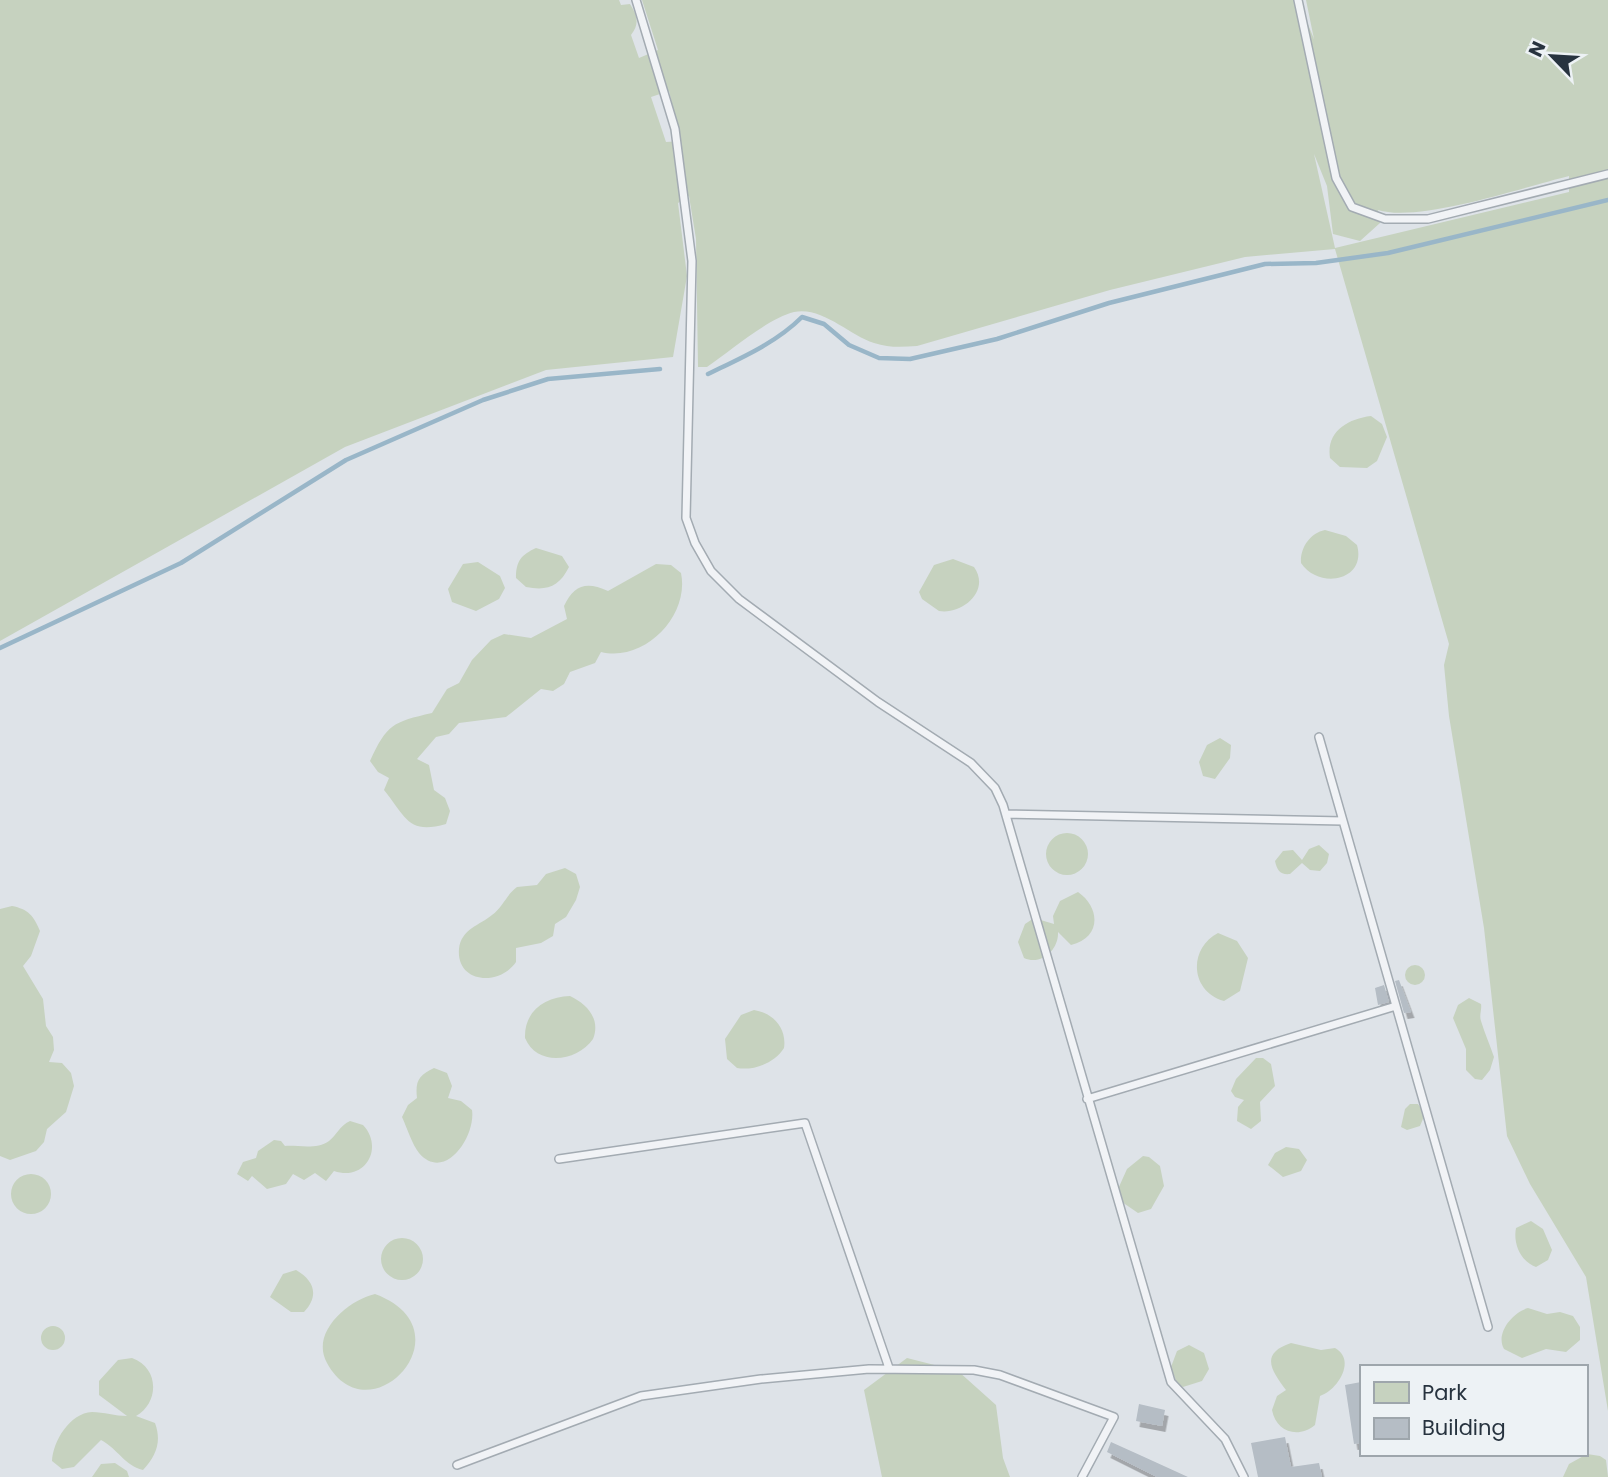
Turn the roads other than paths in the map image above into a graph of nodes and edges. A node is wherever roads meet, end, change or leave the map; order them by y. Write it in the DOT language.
graph roads {
  1 [pos="636,0"];
  2 [pos="1298,0"];
  3 [pos="1608,174"];
  4 [pos="1319,737"];
  5 [pos="1006,814"];
  6 [pos="1343,821"];
  7 [pos="1396,1006"];
  8 [pos="1087,1099"];
  9 [pos="559,1159"];
  10 [pos="1488,1327"];
  11 [pos="889,1368"];
  12 [pos="457,1465"];
  13 [pos="1082,1477"];
  14 [pos="1244,1477"];
  1 -- 5 [label="lane"];
  2 -- 3 [label="lane"];
  4 -- 6 [label="lane"];
  5 -- 6 [label="lane"];
  5 -- 8 [label="lane"];
  6 -- 7 [label="lane"];
  7 -- 8 [label="lane"];
  7 -- 10 [label="lane"];
  8 -- 14 [label="lane"];
  9 -- 11 [label="lane"];
  11 -- 12 [label="lane"];
  11 -- 13 [label="lane"];
}
